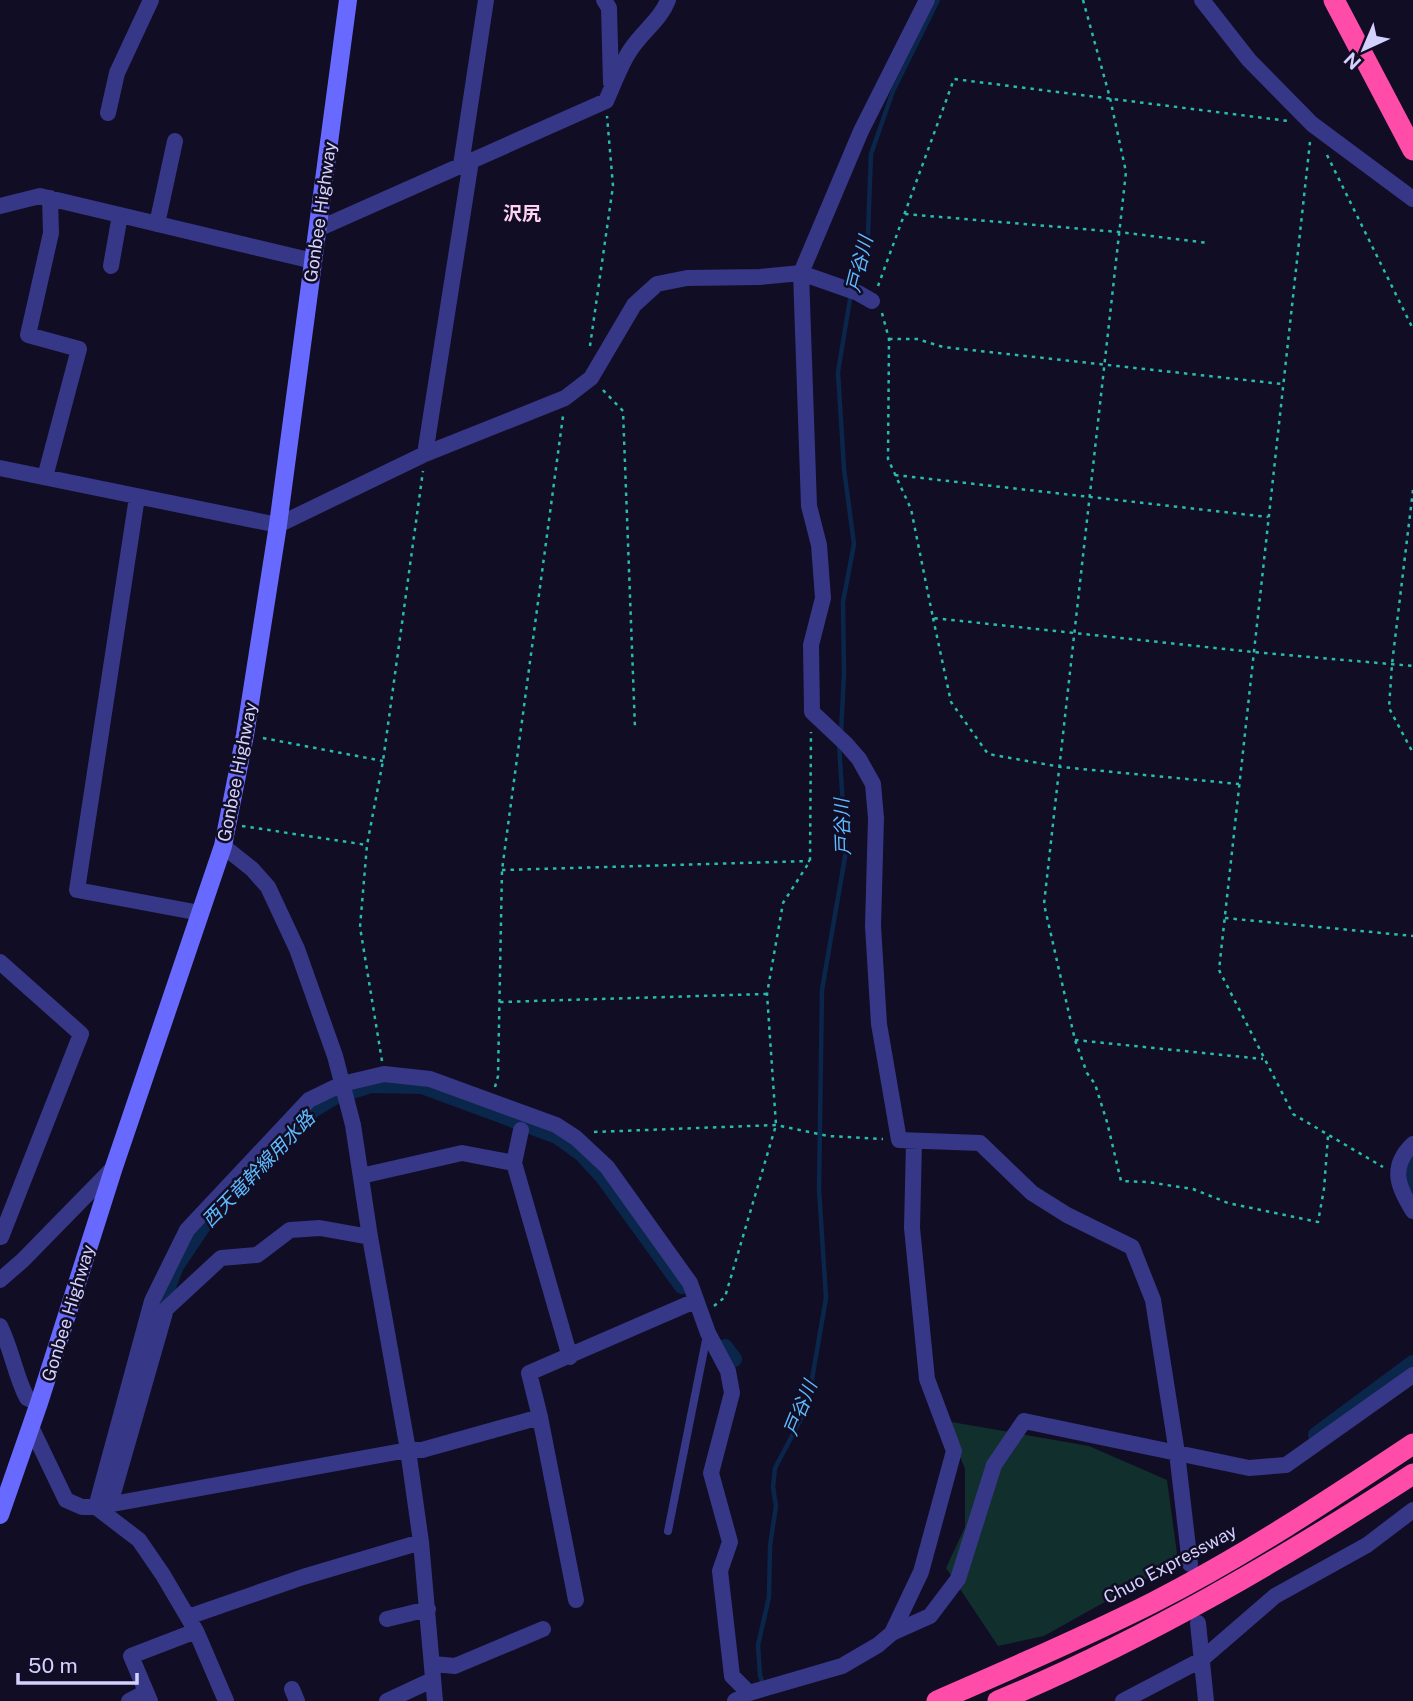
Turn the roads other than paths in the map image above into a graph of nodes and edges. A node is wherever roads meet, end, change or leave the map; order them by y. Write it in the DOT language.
graph roads {
  1 [pos="151,0"];
  2 [pos="348,0"];
  3 [pos="486,0"];
  4 [pos="604,0"];
  5 [pos="668,0"];
  6 [pos="927,0"];
  7 [pos="1202,0"];
  8 [pos="1335,0"];
  9 [pos="608,95"];
  10 [pos="108,113"];
  11 [pos="175,141"];
  12 [pos="1413,150"];
  13 [pos="466,163"];
  14 [pos="50,198"];
  15 [pos="1413,200"];
  16 [pos="0,206"];
  17 [pos="120,215"];
  18 [pos="157,223"];
  19 [pos="318,229"];
  20 [pos="313,261"];
  21 [pos="111,265"];
  22 [pos="801,273"];
  23 [pos="865,297"];
  24 [pos="425,454"];
  25 [pos="0,468"];
  26 [pos="45,477"];
  27 [pos="137,497"];
  28 [pos="278,525"];
  29 [pos="223,846"];
  30 [pos="200,913"];
  31 [pos="0,962"];
  32 [pos="342,1084"];
  33 [pos="521,1130"];
  34 [pos="906,1141"];
  35 [pos="1413,1144"];
  36 [pos="514,1164"];
  37 [pos="114,1167"];
  38 [pos="361,1176"];
  39 [pos="1413,1211"];
  40 [pos="0,1236"];
  41 [pos="370,1237"];
  42 [pos="0,1246"];
  43 [pos="0,1280"];
  44 [pos="695,1301"];
  45 [pos="0,1326"];
  46 [pos="708,1333"];
  47 [pos="570,1357"];
  48 [pos="1413,1375"];
  49 [pos="39,1403"];
  50 [pos="540,1417"];
  51 [pos="31,1427"];
  52 [pos="1413,1444"];
  53 [pos="408,1450"];
  54 [pos="1177,1453"];
  55 [pos="1413,1474"];
  56 [pos="103,1505"];
  57 [pos="1413,1510"];
  58 [pos="0,1516"];
  59 [pos="668,1531"];
  60 [pos="421,1542"];
  61 [pos="1190,1564"];
  62 [pos="576,1600"];
  63 [pos="428,1609"];
  64 [pos="387,1619"];
  65 [pos="1198,1623"];
  66 [pos="192,1624"];
  67 [pos="543,1629"];
  68 [pos="892,1633"];
  69 [pos="1200,1660"];
  70 [pos="433,1672"];
  71 [pos="746,1695"];
  72 [pos="148,1696"];
  73 [pos="129,1701"];
  74 [pos="226,1701"];
  75 [pos="387,1701"];
  76 [pos="435,1701"];
  77 [pos="937,1701"];
  78 [pos="998,1701"];
  79 [pos="1123,1701"];
  80 [pos="1206,1701"];
  1 -- 10 [label="street"];
  2 -- 19 [label="street, Gonbee Highway"];
  3 -- 13 [label="street"];
  4 -- 9 [label="street"];
  5 -- 9 [label="street"];
  6 -- 22 [label="street"];
  7 -- 15 [label="street"];
  8 -- 12 [label="highway"];
  9 -- 13 [label="street"];
  11 -- 18 [label="street"];
  13 -- 19 [label="street"];
  13 -- 24 [label="street"];
  14 -- 16 [label="street"];
  14 -- 17 [label="street"];
  14 -- 26 [label="street"];
  17 -- 18 [label="street"];
  17 -- 21 [label="street"];
  18 -- 20 [label="street"];
  19 -- 20 [label="street, Gonbee Highway"];
  20 -- 28 [label="street, Gonbee Highway"];
  22 -- 23 [label="street"];
  22 -- 24 [label="street"];
  22 -- 34 [label="street"];
  24 -- 28 [label="street"];
  25 -- 26 [label="street"];
  26 -- 27 [label="street"];
  27 -- 28 [label="street"];
  27 -- 30 [label="street"];
  28 -- 29 [label="street, Gonbee Highway"];
  29 -- 30 [label="street, Gonbee Highway"];
  29 -- 32 [label="street"];
  30 -- 37 [label="street, Gonbee Highway"];
  31 -- 40 [label="street"];
  32 -- 38 [label="street"];
  32 -- 44 [label="street"];
  32 -- 56 [label="street"];
  33 -- 36 [label="street"];
  34 -- 54 [label="street"];
  34 -- 68 [label="street"];
  35 -- 39 [label="street"];
  36 -- 38 [label="street"];
  36 -- 47 [label="street"];
  37 -- 43 [label="street"];
  37 -- 49 [label="street, Gonbee Highway"];
  38 -- 41 [label="street"];
  40 -- 42 [label="street"];
  41 -- 53 [label="street"];
  41 -- 56 [label="street"];
  44 -- 46 [label="street"];
  44 -- 47 [label="street"];
  45 -- 49 [label="street"];
  46 -- 59 [label="lane"];
  46 -- 71 [label="street"];
  47 -- 50 [label="street"];
  48 -- 54 [label="street"];
  49 -- 51 [label="street, Gonbee Highway"];
  50 -- 53 [label="street"];
  50 -- 62 [label="street"];
  51 -- 56 [label="street"];
  51 -- 58 [label="street, Gonbee Highway"];
  52 -- 77 [label="highway, Chuo Expressway"];
  53 -- 56 [label="street"];
  53 -- 60 [label="street"];
  54 -- 61 [label="street"];
  54 -- 68 [label="street"];
  55 -- 78 [label="highway"];
  56 -- 66 [label="street"];
  57 -- 69 [label="street"];
  60 -- 63 [label="street"];
  60 -- 66 [label="street"];
  63 -- 64 [label="street"];
  63 -- 70 [label="street"];
  65 -- 69 [label="street"];
  66 -- 72 [label="street"];
  66 -- 74 [label="street"];
  67 -- 70 [label="street"];
  68 -- 71 [label="street"];
  69 -- 79 [label="street"];
  69 -- 80 [label="street"];
  70 -- 75 [label="street"];
  70 -- 76 [label="street"];
  72 -- 73 [label="street"];
}
